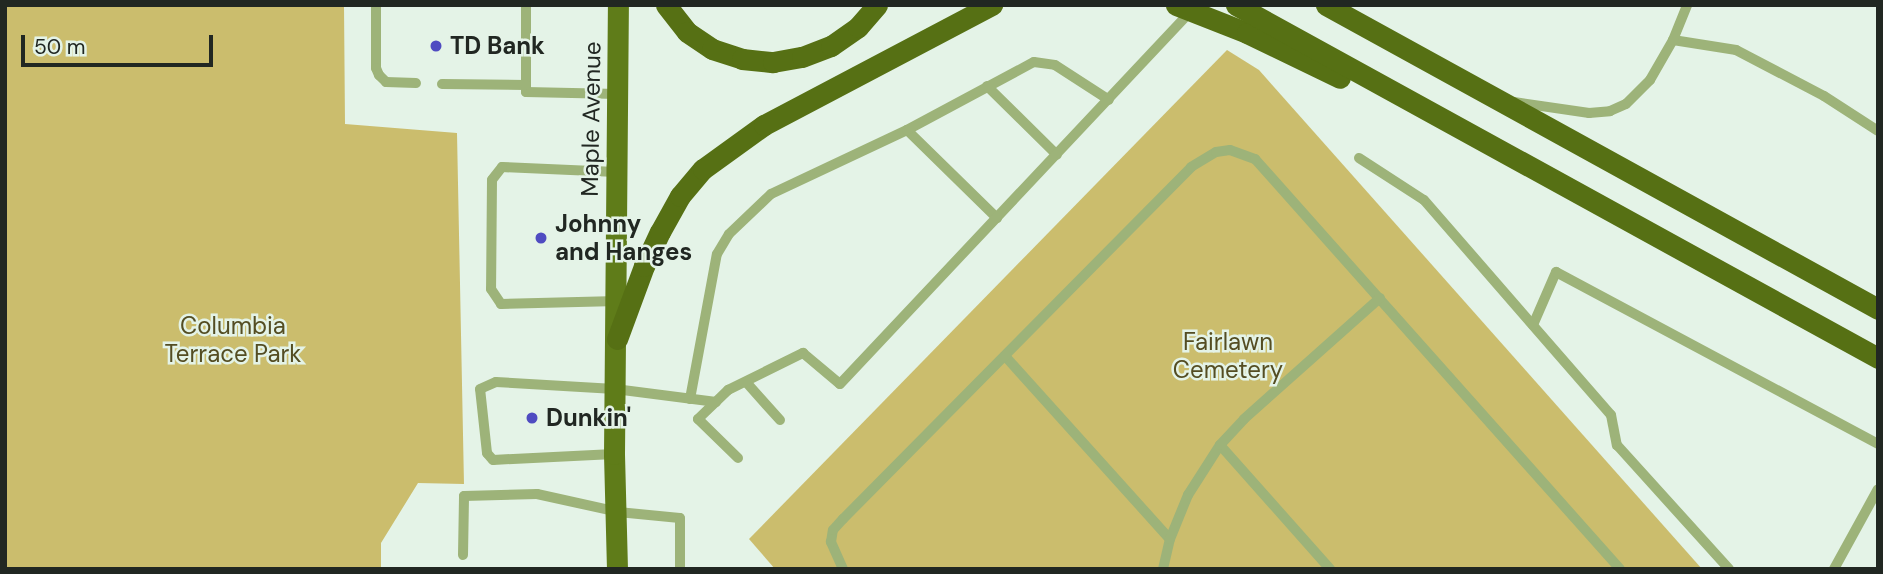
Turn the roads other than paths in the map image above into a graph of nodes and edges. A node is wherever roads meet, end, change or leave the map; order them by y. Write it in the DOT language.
graph roads {
  1 [pos="376,5"];
  2 [pos="526,5"];
  3 [pos="618,5"];
  4 [pos="666,5"];
  5 [pos="877,5"];
  6 [pos="992,5"];
  7 [pos="1236,5"];
  8 [pos="1326,5"];
  9 [pos="1333,5"];
  10 [pos="1687,5"];
  11 [pos="1184,8"];
  12 [pos="1371,30"];
  13 [pos="1673,40"];
  14 [pos="416,83"];
  15 [pos="442,84"];
  16 [pos="526,85"];
  17 [pos="986,86"];
  18 [pos="618,94"];
  19 [pos="1494,98"];
  20 [pos="1109,100"];
  21 [pos="907,130"];
  22 [pos="1878,131"];
  23 [pos="1057,155"];
  24 [pos="1359,158"];
  25 [pos="616,172"];
  26 [pos="1541,173"];
  27 [pos="997,218"];
  28 [pos="1380,298"];
  29 [pos="618,301"];
  30 [pos="1878,309"];
  31 [pos="1533,325"];
  32 [pos="617,339"];
  33 [pos="1005,356"];
  34 [pos="1878,358"];
  35 [pos="746,382"];
  36 [pos="615,389"];
  37 [pos="690,399"];
  38 [pos="716,402"];
  39 [pos="780,419"];
  40 [pos="1878,444"];
  41 [pos="1220,445"];
  42 [pos="614,454"];
  43 [pos="738,458"];
  44 [pos="1878,489"];
  45 [pos="618,512"];
  46 [pos="1170,539"];
  47 [pos="463,555"];
  48 [pos="680,564"];
  49 [pos="617,569"];
  50 [pos="691,569"];
  51 [pos="843,569"];
  52 [pos="1163,569"];
  53 [pos="1330,569"];
  54 [pos="1620,569"];
  55 [pos="1729,569"];
  56 [pos="1834,569"];
  1 -- 14 [label="lane"];
  2 -- 16 [label="lane"];
  3 -- 18 [label="main road, Maple Avenue"];
  4 -- 5 [label="highway"];
  6 -- 32 [label="highway"];
  7 -- 26 [label="highway"];
  8 -- 12 [label="highway"];
  9 -- 12 [label="highway"];
  10 -- 13 [label="lane"];
  11 -- 20 [label="lane"];
  11 -- 26 [label="highway"];
  12 -- 19 [label="highway"];
  13 -- 19 [label="lane"];
  13 -- 22 [label="lane"];
  15 -- 16 [label="lane"];
  16 -- 18 [label="lane"];
  17 -- 20 [label="lane"];
  17 -- 21 [label="lane"];
  17 -- 23 [label="lane"];
  18 -- 25 [label="main road, Maple Avenue"];
  19 -- 30 [label="highway"];
  20 -- 23 [label="lane"];
  21 -- 27 [label="lane"];
  21 -- 37 [label="lane"];
  23 -- 27 [label="lane"];
  24 -- 31 [label="lane"];
  25 -- 29 [label="main road, Maple Avenue"];
  25 -- 29 [label="lane"];
  26 -- 34 [label="highway"];
  27 -- 35 [label="lane"];
  28 -- 33 [label="lane"];
  28 -- 41 [label="lane"];
  28 -- 54 [label="lane"];
  29 -- 32 [label="main road, Maple Avenue"];
  31 -- 40 [label="lane"];
  31 -- 55 [label="lane"];
  32 -- 36 [label="main road, Maple Avenue"];
  33 -- 46 [label="lane"];
  33 -- 51 [label="lane"];
  35 -- 38 [label="lane"];
  35 -- 39 [label="lane"];
  36 -- 37 [label="lane"];
  36 -- 42 [label="main road, Maple Avenue"];
  36 -- 42 [label="lane"];
  37 -- 38 [label="lane"];
  38 -- 43 [label="lane"];
  41 -- 46 [label="lane"];
  41 -- 53 [label="lane"];
  42 -- 45 [label="main road, Maple Avenue"];
  44 -- 56 [label="lane"];
  45 -- 47 [label="lane"];
  45 -- 48 [label="lane"];
  45 -- 49 [label="main road, Maple Avenue"];
  46 -- 52 [label="lane"];
  48 -- 50 [label="lane"];
}
